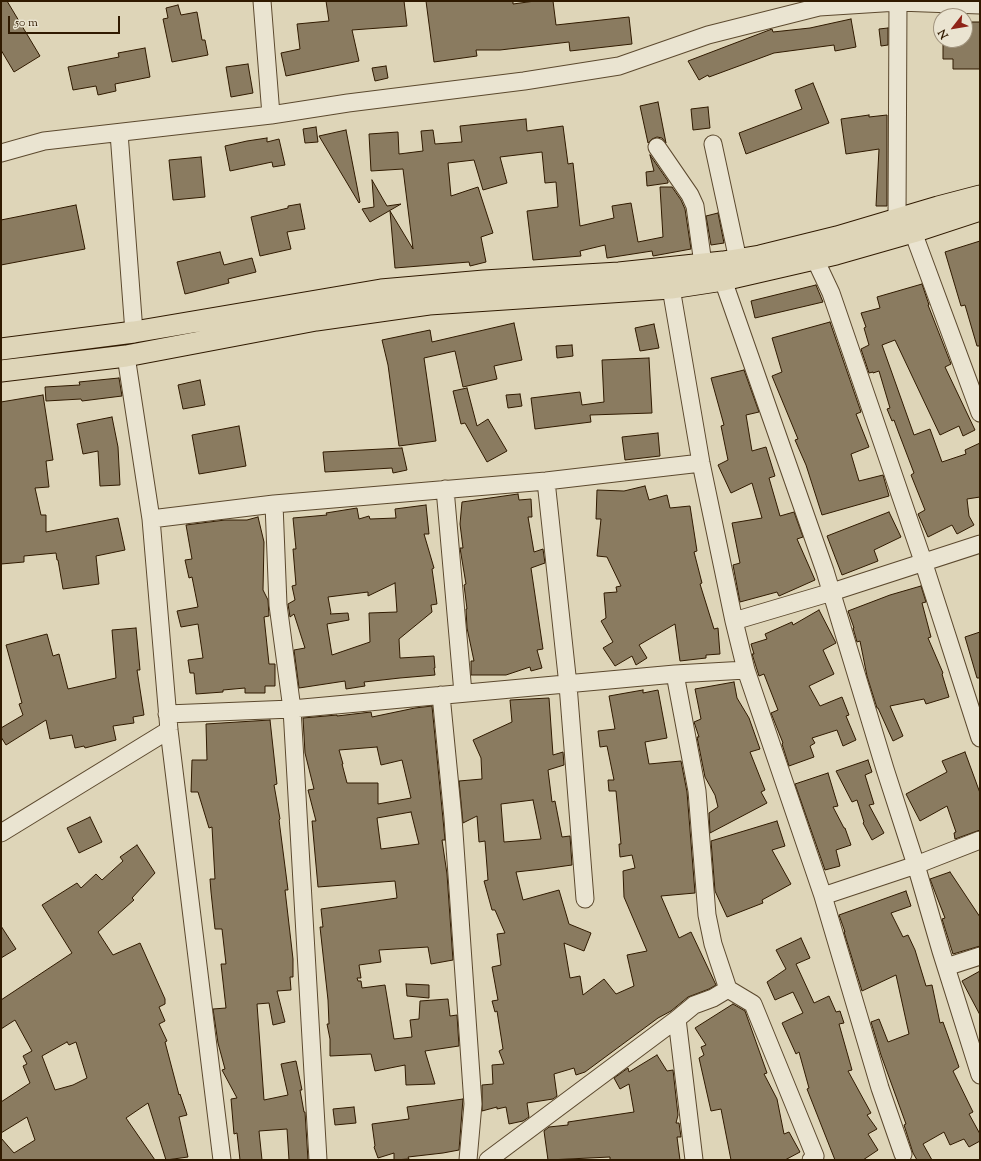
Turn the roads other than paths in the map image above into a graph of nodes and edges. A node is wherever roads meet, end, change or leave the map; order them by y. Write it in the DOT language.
graph roads {
  1 [pos="262,1"];
  2 [pos="898,1"];
  3 [pos="980,5"];
  4 [pos="271,115"];
  5 [pos="119,133"];
  6 [pos="714,144"];
  7 [pos="657,147"];
  8 [pos="1,153"];
  9 [pos="980,196"];
  10 [pos="980,210"];
  11 [pos="897,219"];
  12 [pos="913,232"];
  13 [pos="815,259"];
  14 [pos="738,260"];
  15 [pos="703,264"];
  16 [pos="723,280"];
  17 [pos="671,288"];
  18 [pos="504,290"];
  19 [pos="134,332"];
  20 [pos="1,349"];
  21 [pos="126,356"];
  22 [pos="1,371"];
  23 [pos="980,413"];
  24 [pos="701,463"];
  25 [pos="546,481"];
  26 [pos="445,489"];
  27 [pos="274,504"];
  28 [pos="151,519"];
  29 [pos="980,544"];
  30 [pos="923,561"];
  31 [pos="832,592"];
  32 [pos="734,621"];
  33 [pos="746,670"];
  34 [pos="675,674"];
  35 [pos="568,685"];
  36 [pos="463,694"];
  37 [pos="441,695"];
  38 [pos="292,709"];
  39 [pos="168,722"];
  40 [pos="980,738"];
  41 [pos="1,833"];
  42 [pos="980,840"];
  43 [pos="916,865"];
  44 [pos="823,896"];
  45 [pos="585,899"];
  46 [pos="980,956"];
  47 [pos="946,967"];
  48 [pos="728,988"];
  49 [pos="677,1019"];
  50 [pos="980,1075"];
  51 [pos="903,1154"];
  52 [pos="222,1160"];
  53 [pos="318,1160"];
  54 [pos="468,1160"];
  55 [pos="488,1160"];
  56 [pos="694,1160"];
  57 [pos="811,1160"];
  1 -- 4 [label="street"];
  2 -- 3 [label="street"];
  2 -- 4 [label="street"];
  2 -- 11 [label="street"];
  4 -- 5 [label="street"];
  5 -- 8 [label="street"];
  5 -- 19 [label="street"];
  6 -- 14 [label="street"];
  7 -- 15 [label="street"];
  9 -- 11 [label="main road"];
  10 -- 12 [label="main road"];
  11 -- 14 [label="main road"];
  12 -- 13 [label="main road"];
  12 -- 23 [label="street"];
  13 -- 16 [label="main road"];
  13 -- 30 [label="street"];
  14 -- 15 [label="main road"];
  15 -- 18 [label="main road"];
  16 -- 17 [label="main road"];
  16 -- 31 [label="street"];
  17 -- 18 [label="main road"];
  17 -- 24 [label="street"];
  18 -- 19 [label="main road"];
  18 -- 21 [label="main road"];
  19 -- 20 [label="main road"];
  21 -- 22 [label="main road"];
  21 -- 28 [label="street"];
  24 -- 25 [label="street"];
  24 -- 32 [label="street"];
  25 -- 26 [label="street"];
  25 -- 35 [label="street"];
  26 -- 27 [label="street"];
  26 -- 36 [label="street"];
  27 -- 28 [label="street"];
  27 -- 38 [label="street"];
  28 -- 39 [label="street"];
  29 -- 30 [label="street"];
  30 -- 31 [label="street"];
  30 -- 40 [label="street"];
  31 -- 32 [label="street"];
  31 -- 43 [label="street"];
  32 -- 33 [label="street"];
  33 -- 34 [label="street"];
  33 -- 44 [label="street"];
  34 -- 35 [label="street"];
  34 -- 48 [label="street"];
  35 -- 36 [label="street"];
  35 -- 45 [label="street"];
  36 -- 37 [label="street"];
  37 -- 38 [label="street"];
  37 -- 54 [label="street"];
  38 -- 39 [label="street"];
  38 -- 53 [label="street"];
  39 -- 41 [label="street"];
  39 -- 52 [label="street"];
  42 -- 43 [label="street"];
  43 -- 44 [label="street"];
  43 -- 47 [label="street"];
  44 -- 51 [label="street"];
  46 -- 47 [label="street"];
  47 -- 50 [label="street"];
  48 -- 49 [label="street"];
  48 -- 57 [label="street"];
  49 -- 55 [label="street"];
  49 -- 56 [label="street"];
}
